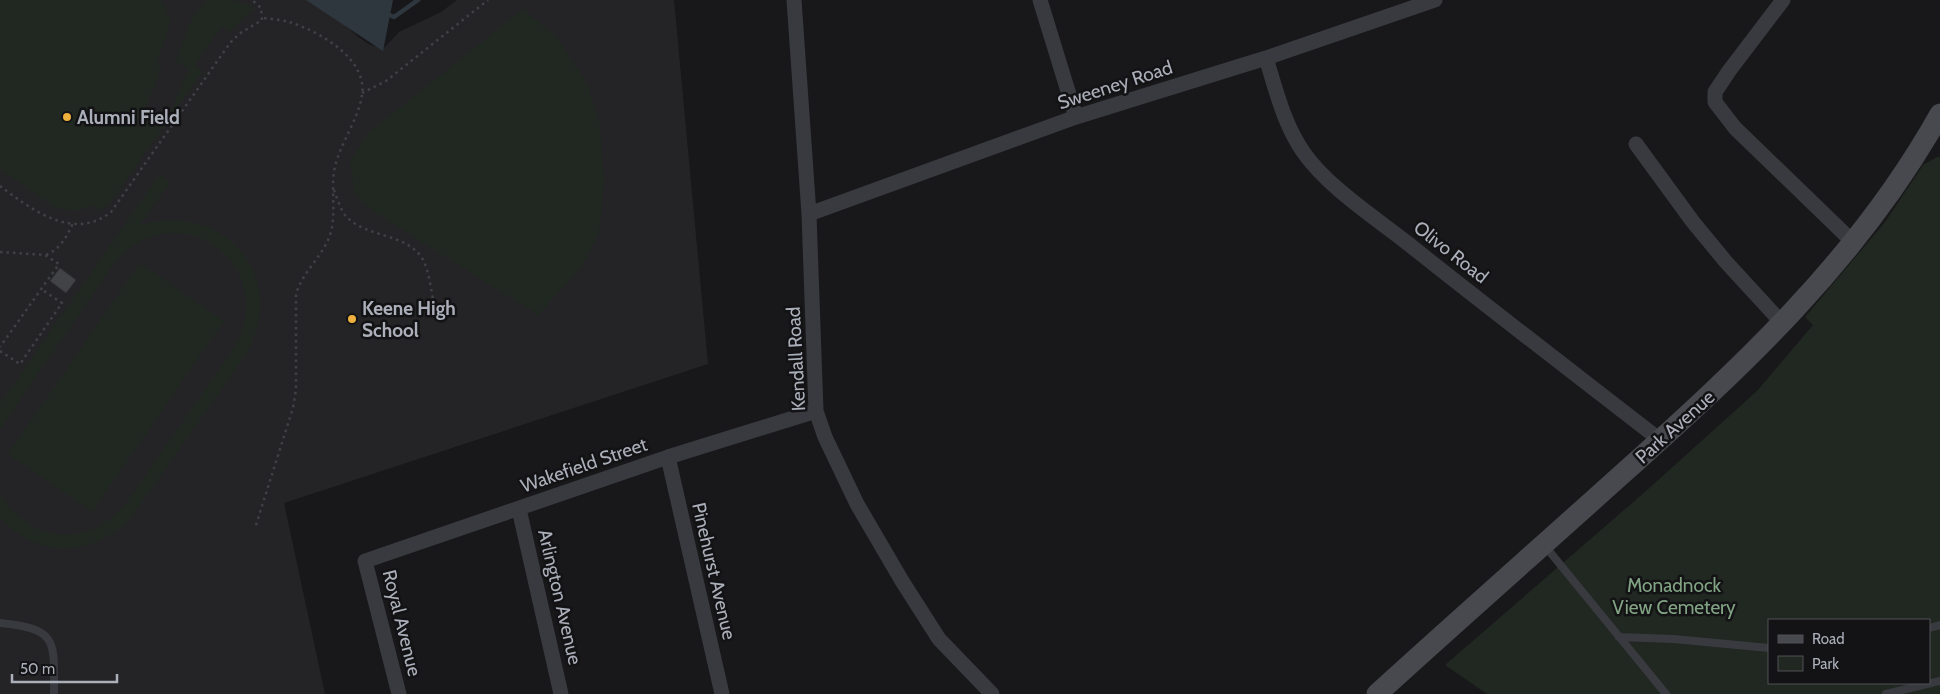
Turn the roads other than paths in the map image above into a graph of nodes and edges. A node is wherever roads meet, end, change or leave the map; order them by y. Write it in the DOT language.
graph roads {
  1 [pos="794,0"];
  2 [pos="1040,0"];
  3 [pos="1435,0"];
  4 [pos="1783,0"];
  5 [pos="1266,58"];
  6 [pos="1940,114"];
  7 [pos="1076,118"];
  8 [pos="1934,137"];
  9 [pos="1636,144"];
  10 [pos="809,214"];
  11 [pos="1854,243"];
  12 [pos="1782,324"];
  13 [pos="816,411"];
  14 [pos="1660,440"];
  15 [pos="668,456"];
  16 [pos="520,508"];
  17 [pos="1544,544"];
  18 [pos="366,561"];
  19 [pos="0,623"];
  20 [pos="1619,637"];
  21 [pos="1768,648"];
  22 [pos="1928,684"];
  23 [pos="54,694"];
  24 [pos="399,694"];
  25 [pos="561,694"];
  26 [pos="722,694"];
  27 [pos="992,694"];
  28 [pos="1377,694"];
  29 [pos="1666,694"];
  30 [pos="1886,694"];
  1 -- 10 [label="street, Kendall Road"];
  2 -- 7 [label="street"];
  3 -- 5 [label="street, Sweeney Road"];
  4 -- 11 [label="street"];
  5 -- 7 [label="street, Sweeney Road"];
  5 -- 14 [label="street, Olivo Road"];
  6 -- 8 [label="street, Park Avenue"];
  7 -- 10 [label="street, Sweeney Road"];
  8 -- 11 [label="street, Park Avenue"];
  9 -- 12 [label="street"];
  10 -- 13 [label="street, Kendall Road"];
  11 -- 12 [label="street, Park Avenue"];
  12 -- 14 [label="street, Park Avenue"];
  13 -- 15 [label="street, Wakefield Street"];
  13 -- 27 [label="street, Kendall Road"];
  14 -- 17 [label="street, Park Avenue"];
  15 -- 16 [label="street, Wakefield Street"];
  15 -- 26 [label="street, Pinehurst Avenue"];
  16 -- 18 [label="street, Wakefield Street"];
  16 -- 25 [label="street, Arlington Avenue"];
  17 -- 20 [label="lane"];
  17 -- 28 [label="street, Park Avenue"];
  18 -- 24 [label="street, Royal Avenue"];
  19 -- 23 [label="lane"];
  20 -- 21 [label="lane"];
  20 -- 29 [label="lane"];
  22 -- 30 [label="lane"];
}
